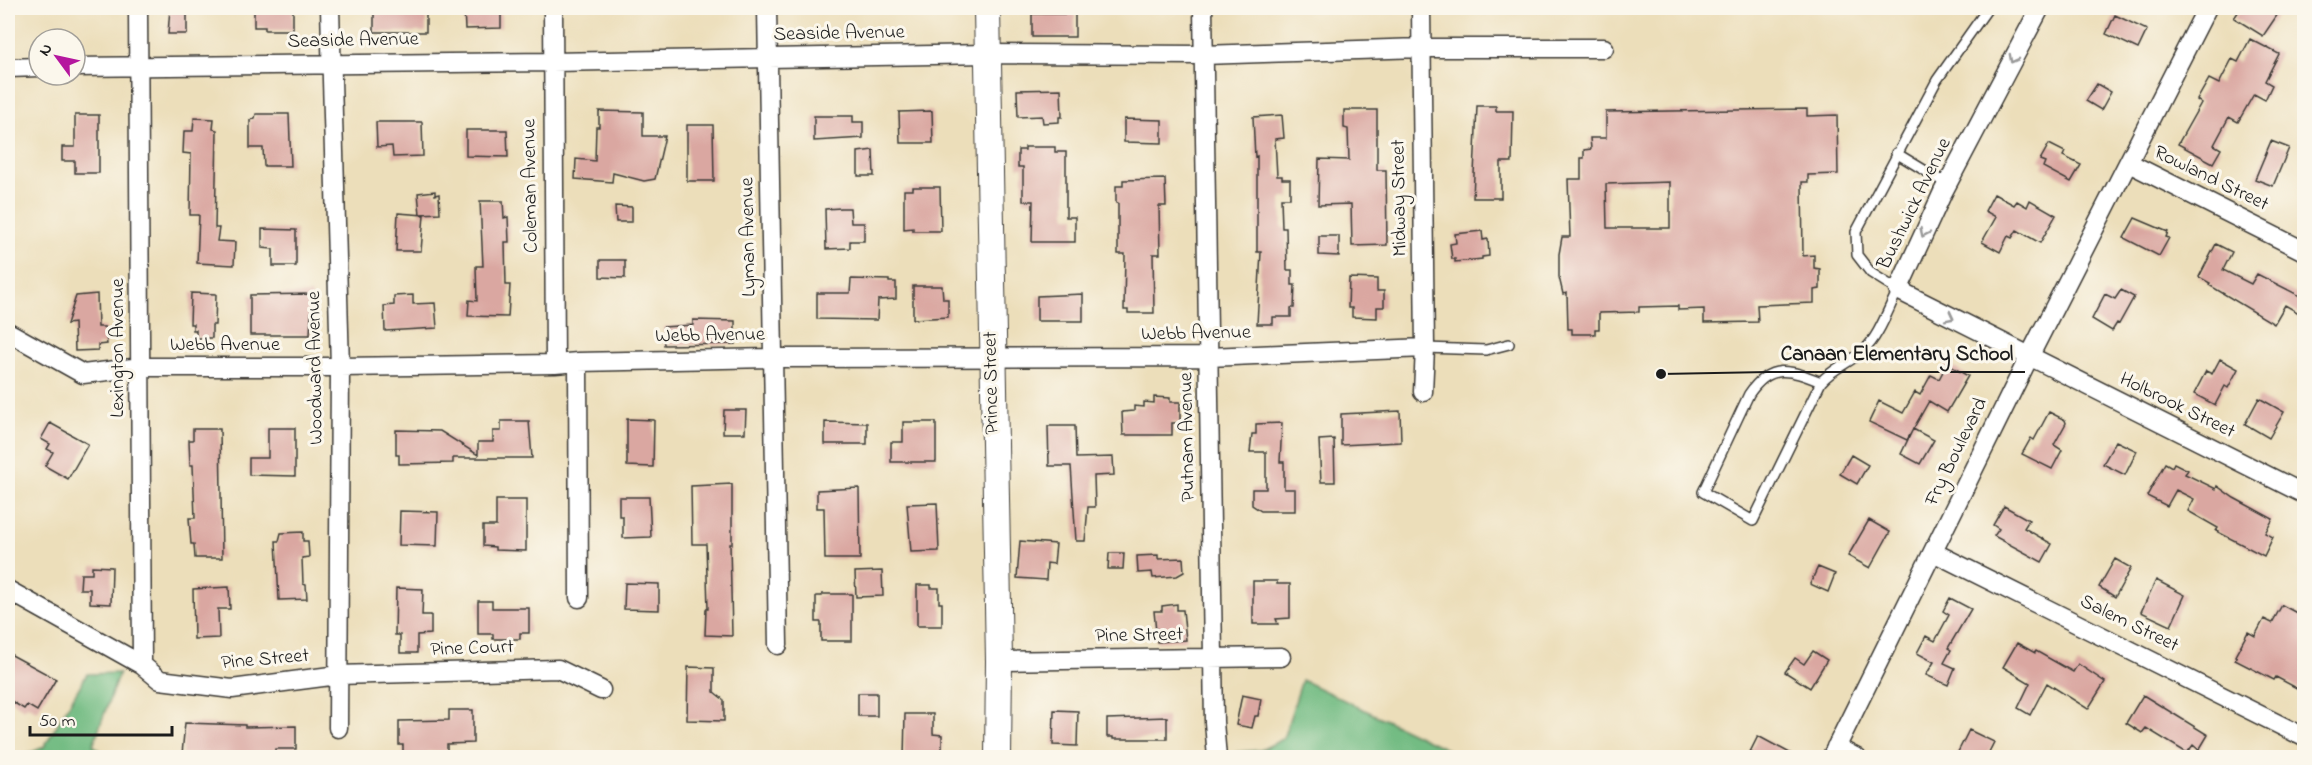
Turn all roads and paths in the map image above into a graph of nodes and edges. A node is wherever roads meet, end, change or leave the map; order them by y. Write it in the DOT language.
graph roads {
  1 [pos="138,8"];
  2 [pos="330,8"];
  3 [pos="553,8"];
  4 [pos="768,8"];
  5 [pos="987,8"];
  6 [pos="1203,8"];
  7 [pos="1421,8"];
  8 [pos="1988,8"];
  9 [pos="2040,8"];
  10 [pos="2207,8"];
  11 [pos="1421,48"];
  12 [pos="1604,48"];
  13 [pos="987,54"];
  14 [pos="1203,55"];
  15 [pos="768,58"];
  16 [pos="552,62"];
  17 [pos="332,64"];
  18 [pos="140,66"];
  19 [pos="87,67"];
  20 [pos="8,68"];
  21 [pos="27,68"];
  22 [pos="1896,153"];
  23 [pos="2129,163"];
  24 [pos="1947,184"];
  25 [pos="2304,251"];
  26 [pos="1898,290"];
  27 [pos="8,332"];
  28 [pos="1509,344"];
  29 [pos="1425,348"];
  30 [pos="1209,357"];
  31 [pos="2029,357"];
  32 [pos="774,358"];
  33 [pos="992,359"];
  34 [pos="578,362"];
  35 [pos="555,364"];
  36 [pos="141,367"];
  37 [pos="340,368"];
  38 [pos="1821,382"];
  39 [pos="1423,392"];
  40 [pos="2304,494"];
  41 [pos="1933,552"];
  42 [pos="8,590"];
  43 [pos="579,598"];
  44 [pos="778,645"];
  45 [pos="1214,657"];
  46 [pos="1281,657"];
  47 [pos="999,661"];
  48 [pos="142,665"];
  49 [pos="338,675"];
  50 [pos="601,690"];
  51 [pos="338,728"];
  52 [pos="2304,736"];
  53 [pos="1834,752"];
  54 [pos="998,758"];
  55 [pos="1217,758"];
  56 [pos="1857,758"];
  1 -- 18 [label="street, Lexington Avenue"];
  2 -- 17 [label="street, Woodward Avenue"];
  3 -- 16 [label="street, Coleman Avenue"];
  4 -- 15 [label="street, Lyman Avenue"];
  5 -- 13 [label="street, Prince Street"];
  6 -- 14 [label="street, Putnam Avenue"];
  7 -- 11 [label="street, Midway Street"];
  8 -- 22 [label="lane"];
  9 -- 24 [label="street, Bushwick Avenue, one-way"];
  10 -- 23 [label="street, Fry Boulevard"];
  11 -- 12 [label="street, Seaside Avenue"];
  11 -- 14 [label="street, Seaside Avenue"];
  11 -- 29 [label="street, Midway Street"];
  13 -- 14 [label="street, Seaside Avenue"];
  13 -- 15 [label="street, Seaside Avenue"];
  13 -- 33 [label="street, Prince Street"];
  14 -- 30 [label="street, Putnam Avenue"];
  15 -- 16 [label="street, Seaside Avenue"];
  15 -- 32 [label="street, Lyman Avenue"];
  16 -- 17 [label="street, Seaside Avenue"];
  16 -- 35 [label="street, Coleman Avenue"];
  17 -- 18 [label="street, Seaside Avenue"];
  17 -- 37 [label="street, Woodward Avenue"];
  18 -- 19 [label="street, Seaside Avenue"];
  18 -- 36 [label="street, Lexington Avenue"];
  20 -- 21 [label="street"];
  22 -- 24 [label="lane"];
  22 -- 26 [label="lane"];
  23 -- 25 [label="street, Rowland Street"];
  23 -- 31 [label="street, Fry Boulevard"];
  24 -- 26 [label="street, Bushwick Avenue, one-way"];
  26 -- 31 [label="street, Bushwick Avenue, one-way"];
  26 -- 38 [label="lane"];
  27 -- 36 [label="street, Webb Avenue"];
  28 -- 29 [label="lane"];
  29 -- 30 [label="street, Webb Avenue"];
  29 -- 39 [label="street, Midway Street"];
  30 -- 33 [label="street, Webb Avenue"];
  30 -- 45 [label="street, Putnam Avenue"];
  31 -- 40 [label="street, Holbrook Street"];
  31 -- 41 [label="street, Fry Boulevard"];
  32 -- 33 [label="street, Webb Avenue"];
  32 -- 34 [label="street, Webb Avenue"];
  32 -- 44 [label="street, Lyman Avenue"];
  33 -- 47 [label="street, Prince Street"];
  34 -- 35 [label="street, Webb Avenue"];
  34 -- 43 [label="street"];
  35 -- 37 [label="street, Webb Avenue"];
  36 -- 37 [label="street, Webb Avenue"];
  36 -- 48 [label="street, Lexington Avenue"];
  37 -- 49 [label="street, Woodward Avenue"];
  38 -- 38 [label="lane"];
  41 -- 52 [label="street, Salem Street"];
  41 -- 53 [label="street, Fry Boulevard"];
  42 -- 48 [label="street"];
  45 -- 46 [label="street, Pine Street"];
  45 -- 47 [label="street, Pine Street"];
  45 -- 55 [label="street, Putnam Avenue"];
  47 -- 54 [label="street, Prince Street"];
  48 -- 49 [label="street, Pine Street"];
  49 -- 50 [label="street, Pine Court"];
  49 -- 51 [label="street, Woodward Avenue"];
  53 -- 56 [label="street"];
}
